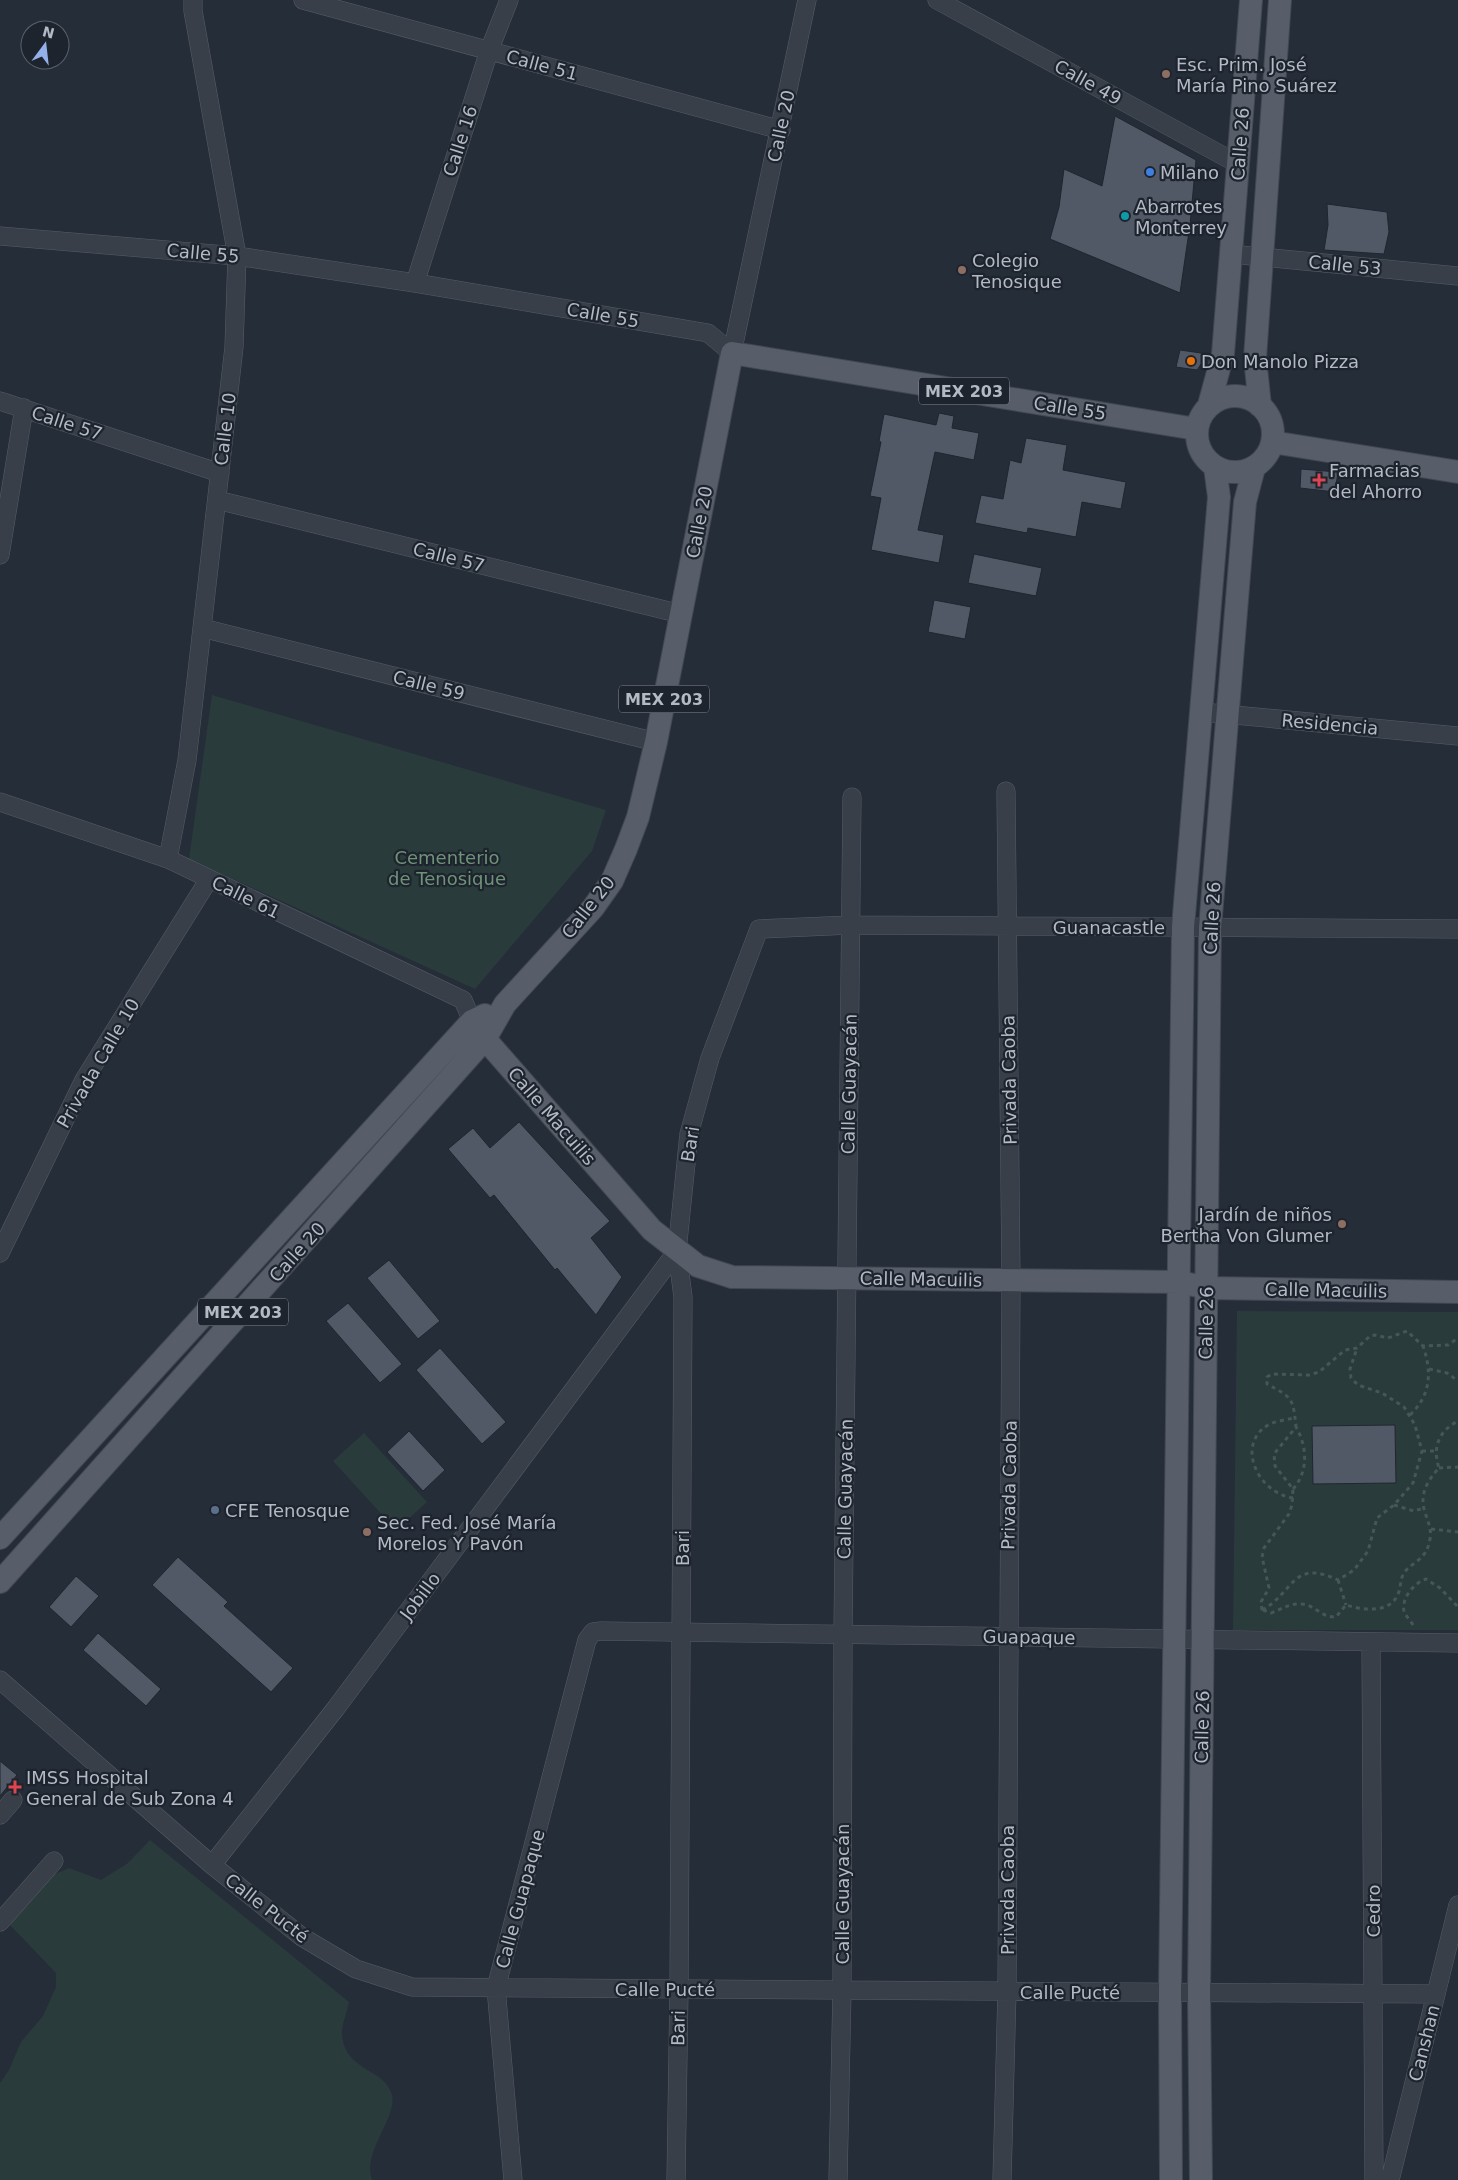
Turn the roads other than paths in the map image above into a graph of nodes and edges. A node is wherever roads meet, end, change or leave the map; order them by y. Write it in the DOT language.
graph roads {
  1 [pos="193,0"];
  2 [pos="303,0"];
  3 [pos="509,0"];
  4 [pos="807,0"];
  5 [pos="937,0"];
  6 [pos="1251,0"];
  7 [pos="1280,0"];
  8 [pos="489,51"];
  9 [pos="781,130"];
  10 [pos="1238,164"];
  11 [pos="0,236"];
  12 [pos="1231,254"];
  13 [pos="237,256"];
  14 [pos="1262,256"];
  15 [pos="1458,276"];
  16 [pos="415,283"];
  17 [pos="732,353"];
  18 [pos="0,401"];
  19 [pos="1209,405"];
  20 [pos="1260,406"];
  21 [pos="24,408"];
  22 [pos="1196,429"];
  23 [pos="1272,442"];
  24 [pos="1215,467"];
  25 [pos="1254,468"];
  26 [pos="1458,472"];
  27 [pos="220,473"];
  28 [pos="217,500"];
  29 [pos="0,555"];
  30 [pos="681,614"];
  31 [pos="202,628"];
  32 [pos="1202,712"];
  33 [pos="1228,715"];
  34 [pos="1458,736"];
  35 [pos="656,742"];
  36 [pos="1006,791"];
  37 [pos="852,798"];
  38 [pos="0,802"];
  39 [pos="168,859"];
  40 [pos="209,880"];
  41 [pos="851,925"];
  42 [pos="1008,926"];
  43 [pos="1182,927"];
  44 [pos="1210,928"];
  45 [pos="759,929"];
  46 [pos="1458,929"];
  47 [pos="479,1030"];
  48 [pos="677,1251"];
  49 [pos="0,1253"];
  50 [pos="847,1278"];
  51 [pos="1011,1280"];
  52 [pos="1180,1282"];
  53 [pos="1207,1288"];
  54 [pos="1458,1292"];
  55 [pos="216,1302"];
  56 [pos="236,1321"];
  57 [pos="0,1538"];
  58 [pos="0,1582"];
  59 [pos="601,1631"];
  60 [pos="681,1632"];
  61 [pos="844,1634"];
  62 [pos="1008,1637"];
  63 [pos="1175,1639"];
  64 [pos="1203,1640"];
  65 [pos="1371,1642"];
  66 [pos="1458,1643"];
  67 [pos="0,1680"];
  68 [pos="13,1800"];
  69 [pos="0,1816"];
  70 [pos="54,1861"];
  71 [pos="212,1865"];
  72 [pos="1458,1905"];
  73 [pos="0,1922"];
  74 [pos="496,1988"];
  75 [pos="679,1989"];
  76 [pos="842,1990"];
  77 [pos="1007,1991"];
  78 [pos="1170,1992"];
  79 [pos="1199,1992"];
  80 [pos="1373,1994"];
  81 [pos="1436,1994"];
  82 [pos="513,2180"];
  83 [pos="676,2180"];
  84 [pos="838,2180"];
  85 [pos="1002,2180"];
  86 [pos="1171,2180"];
  87 [pos="1201,2180"];
  88 [pos="1374,2180"];
  89 [pos="1390,2180"];
  1 -- 13 [label="street, Calle 10"];
  2 -- 8 [label="street, Calle 51"];
  3 -- 8 [label="street, Calle 16"];
  4 -- 9 [label="street, Calle 20"];
  5 -- 10 [label="street, Calle 49"];
  6 -- 10 [label="main road, Calle 26"];
  7 -- 14 [label="main road, Calle 26"];
  8 -- 9 [label="street, Calle 51"];
  8 -- 16 [label="street, Calle 16"];
  9 -- 17 [label="street, Calle 20"];
  10 -- 12 [label="main road, Calle 26"];
  11 -- 13 [label="street, Calle 55"];
  12 -- 14 [label="street, Calle 53"];
  12 -- 19 [label="main road, Calle 26"];
  13 -- 16 [label="street, Calle 55"];
  13 -- 27 [label="street, Calle 10"];
  14 -- 15 [label="street, Calle 53"];
  14 -- 20 [label="main road, Calle 26"];
  16 -- 17 [label="street, Calle 55"];
  17 -- 22 [label="main road, Calle 55 / MEX 203"];
  17 -- 30 [label="main road, Calle 20 / MEX 203"];
  18 -- 21 [label="street, Calle 57"];
  19 -- 20 [label="main road"];
  19 -- 22 [label="main road"];
  20 -- 23 [label="main road"];
  21 -- 27 [label="street, Calle 57"];
  21 -- 29 [label="street"];
  22 -- 24 [label="main road"];
  23 -- 25 [label="main road"];
  23 -- 26 [label="main road"];
  24 -- 25 [label="main road"];
  24 -- 32 [label="main road, Calle 26"];
  25 -- 33 [label="main road, Calle 26"];
  27 -- 28 [label="street, Calle 10"];
  28 -- 30 [label="street, Calle 57"];
  28 -- 31 [label="street, Calle 10"];
  30 -- 35 [label="main road, Calle 20 / MEX 203"];
  31 -- 35 [label="street, Calle 59"];
  31 -- 39 [label="street, Calle 10"];
  32 -- 33 [label="street, Residencia"];
  32 -- 43 [label="main road, Calle 26"];
  33 -- 34 [label="street, Residencia"];
  33 -- 44 [label="main road, Calle 26"];
  35 -- 47 [label="main road, Calle 20 / MEX 203"];
  36 -- 42 [label="street, Privada Caoba"];
  37 -- 41 [label="street, Calle Guayacán"];
  38 -- 39 [label="street, Calle 61"];
  39 -- 40 [label="street, Calle 61"];
  40 -- 47 [label="street, Calle 61"];
  40 -- 49 [label="street, Privada Calle 10"];
  41 -- 42 [label="street, Guanacastle"];
  41 -- 45 [label="street, Guanacastle"];
  41 -- 50 [label="street, Calle Guayacán"];
  42 -- 43 [label="street, Guanacastle"];
  42 -- 51 [label="street, Privada Caoba"];
  43 -- 44 [label="street, Guanacastle"];
  43 -- 52 [label="main road, Calle 26"];
  44 -- 46 [label="street, Guanacastle"];
  44 -- 53 [label="main road, Calle 26"];
  45 -- 48 [label="street, Bari"];
  47 -- 48 [label="main road, Calle Macuilis"];
  47 -- 55 [label="main road, Calle 20 / MEX 203"];
  47 -- 56 [label="main road, Calle 20 / MEX 203"];
  48 -- 50 [label="main road, Calle Macuilis"];
  48 -- 60 [label="street, Bari"];
  48 -- 71 [label="street, Jobillo"];
  50 -- 51 [label="main road, Calle Macuilis"];
  50 -- 61 [label="street, Calle Guayacán"];
  51 -- 52 [label="main road, Calle Macuilis"];
  51 -- 62 [label="street, Privada Caoba"];
  52 -- 53 [label="main road, Calle Macuilis"];
  52 -- 63 [label="main road, Calle 26"];
  53 -- 54 [label="main road, Calle Macuilis"];
  53 -- 64 [label="main road, Calle 26"];
  55 -- 56 [label="main road"];
  55 -- 57 [label="main road, Calle 20 / MEX 203"];
  56 -- 58 [label="main road, Calle 20 / MEX 203"];
  59 -- 60 [label="street, Guapaque"];
  59 -- 74 [label="street, Calle Guapaque"];
  60 -- 61 [label="street, Guapaque"];
  60 -- 75 [label="street, Bari"];
  61 -- 62 [label="street, Guapaque"];
  61 -- 76 [label="street, Calle Guayacán"];
  62 -- 63 [label="street, Guapaque"];
  62 -- 77 [label="street, Privada Caoba"];
  63 -- 64 [label="street, Guapaque"];
  63 -- 78 [label="main road, Calle 26"];
  64 -- 65 [label="street, Guapaque"];
  64 -- 79 [label="main road, Calle 26"];
  65 -- 66 [label="street, Guapaque"];
  65 -- 80 [label="street, Cedro"];
  67 -- 71 [label="street, Calle Pucté"];
  68 -- 69 [label="street"];
  70 -- 73 [label="street"];
  71 -- 74 [label="street, Calle Pucté"];
  72 -- 81 [label="street, Canshan"];
  74 -- 75 [label="street, Calle Pucté"];
  74 -- 82 [label="street, Calle Guapaque"];
  75 -- 76 [label="street, Calle Pucté"];
  75 -- 83 [label="street, Bari"];
  76 -- 77 [label="street, Calle Pucté"];
  76 -- 84 [label="street, Calle Guayacán"];
  77 -- 78 [label="street, Calle Pucté"];
  77 -- 85 [label="street, Privada Caoba"];
  78 -- 79 [label="street, Calle Pucté"];
  78 -- 86 [label="main road, Calle 26"];
  79 -- 80 [label="street, Calle Pucté"];
  79 -- 87 [label="main road, Calle 26"];
  80 -- 81 [label="street, Calle Pucté"];
  80 -- 88 [label="street, Cedro"];
  81 -- 89 [label="street, Canshan"];
}
